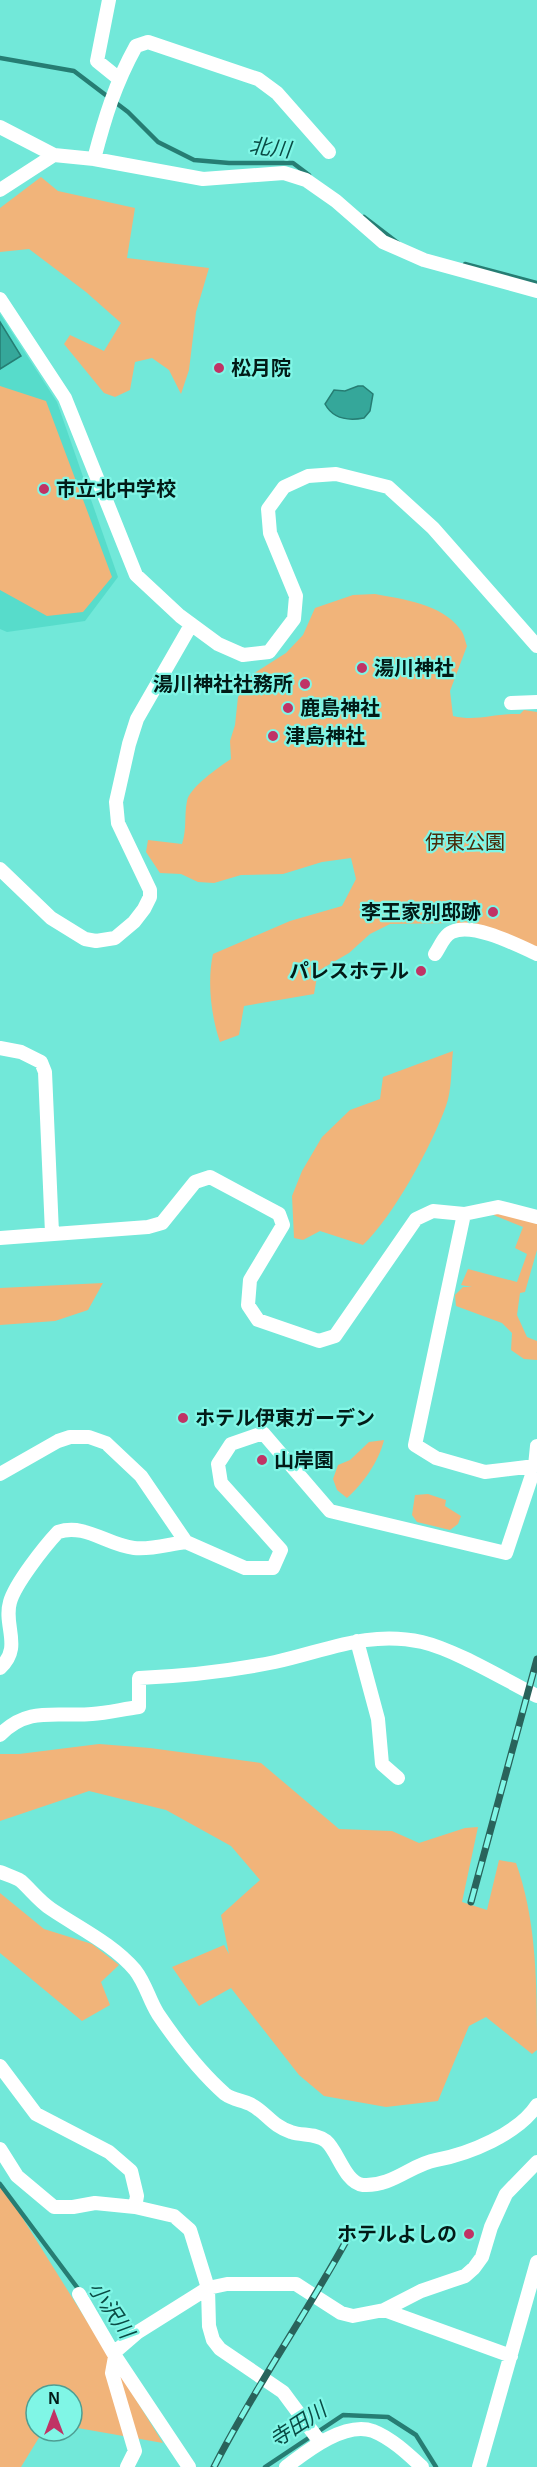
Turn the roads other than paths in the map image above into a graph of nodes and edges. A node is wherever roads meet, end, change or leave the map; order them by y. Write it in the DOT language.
graph roads {
  1 [pos="109,0"];
  2 [pos="118,78"];
  3 [pos="0,127"];
  4 [pos="329,152"];
  5 [pos="54,155"];
  6 [pos="94,159"];
  7 [pos="0,190"];
  8 [pos="537,291"];
  9 [pos="0,299"];
  10 [pos="191,625"];
  11 [pos="537,646"];
  12 [pos="537,702"];
  13 [pos="511,703"];
  14 [pos="0,868"];
  15 [pos="435,954"];
  16 [pos="537,954"];
  17 [pos="0,1048"];
  18 [pos="464,1214"];
  19 [pos="537,1217"];
  20 [pos="52,1233"];
  21 [pos="0,1238"];
  22 [pos="537,1446"];
  23 [pos="535,1466"];
  24 [pos="0,1474"];
  25 [pos="186,1542"];
  26 [pos="357,1641"];
  27 [pos="0,1668"];
  28 [pos="537,1696"];
  29 [pos="0,1735"];
  30 [pos="398,1778"];
  31 [pos="0,1872"];
  32 [pos="0,2066"];
  33 [pos="537,2104"];
  34 [pos="0,2149"];
  35 [pos="537,2162"];
  36 [pos="135,2207"];
  37 [pos="537,2262"];
  38 [pos="208,2288"];
  39 [pos="79,2294"];
  40 [pos="384,2310"];
  41 [pos="119,2350"];
  42 [pos="511,2356"];
  43 [pos="319,2442"];
  44 [pos="293,2465"];
  45 [pos="127,2467"];
  46 [pos="189,2467"];
  47 [pos="422,2467"];
  48 [pos="479,2467"];
  1 -- 2 [label="street"];
  2 -- 4 [label="street"];
  2 -- 6 [label="street"];
  3 -- 5 [label="street"];
  5 -- 6 [label="street"];
  5 -- 7 [label="street"];
  6 -- 8 [label="street"];
  9 -- 10 [label="street"];
  10 -- 11 [label="street"];
  10 -- 14 [label="street"];
  12 -- 13 [label="street"];
  15 -- 16 [label="street"];
  17 -- 20 [label="street"];
  18 -- 19 [label="street"];
  18 -- 20 [label="street"];
  18 -- 23 [label="street"];
  20 -- 21 [label="street"];
  22 -- 23 [label="street"];
  23 -- 25 [label="street"];
  24 -- 25 [label="street"];
  25 -- 27 [label="street"];
  26 -- 28 [label="street"];
  26 -- 29 [label="street"];
  26 -- 30 [label="street"];
  31 -- 33 [label="street"];
  32 -- 36 [label="street"];
  34 -- 36 [label="street"];
  35 -- 40 [label="street"];
  36 -- 38 [label="street"];
  37 -- 42 [label="street"];
  38 -- 40 [label="street"];
  38 -- 41 [label="street"];
  38 -- 43 [label="street"];
  39 -- 41 [label="street"];
  40 -- 42 [label="street"];
  41 -- 45 [label="street"];
  41 -- 46 [label="street"];
  42 -- 48 [label="street"];
  43 -- 44 [label="street"];
  43 -- 47 [label="street"];
}
